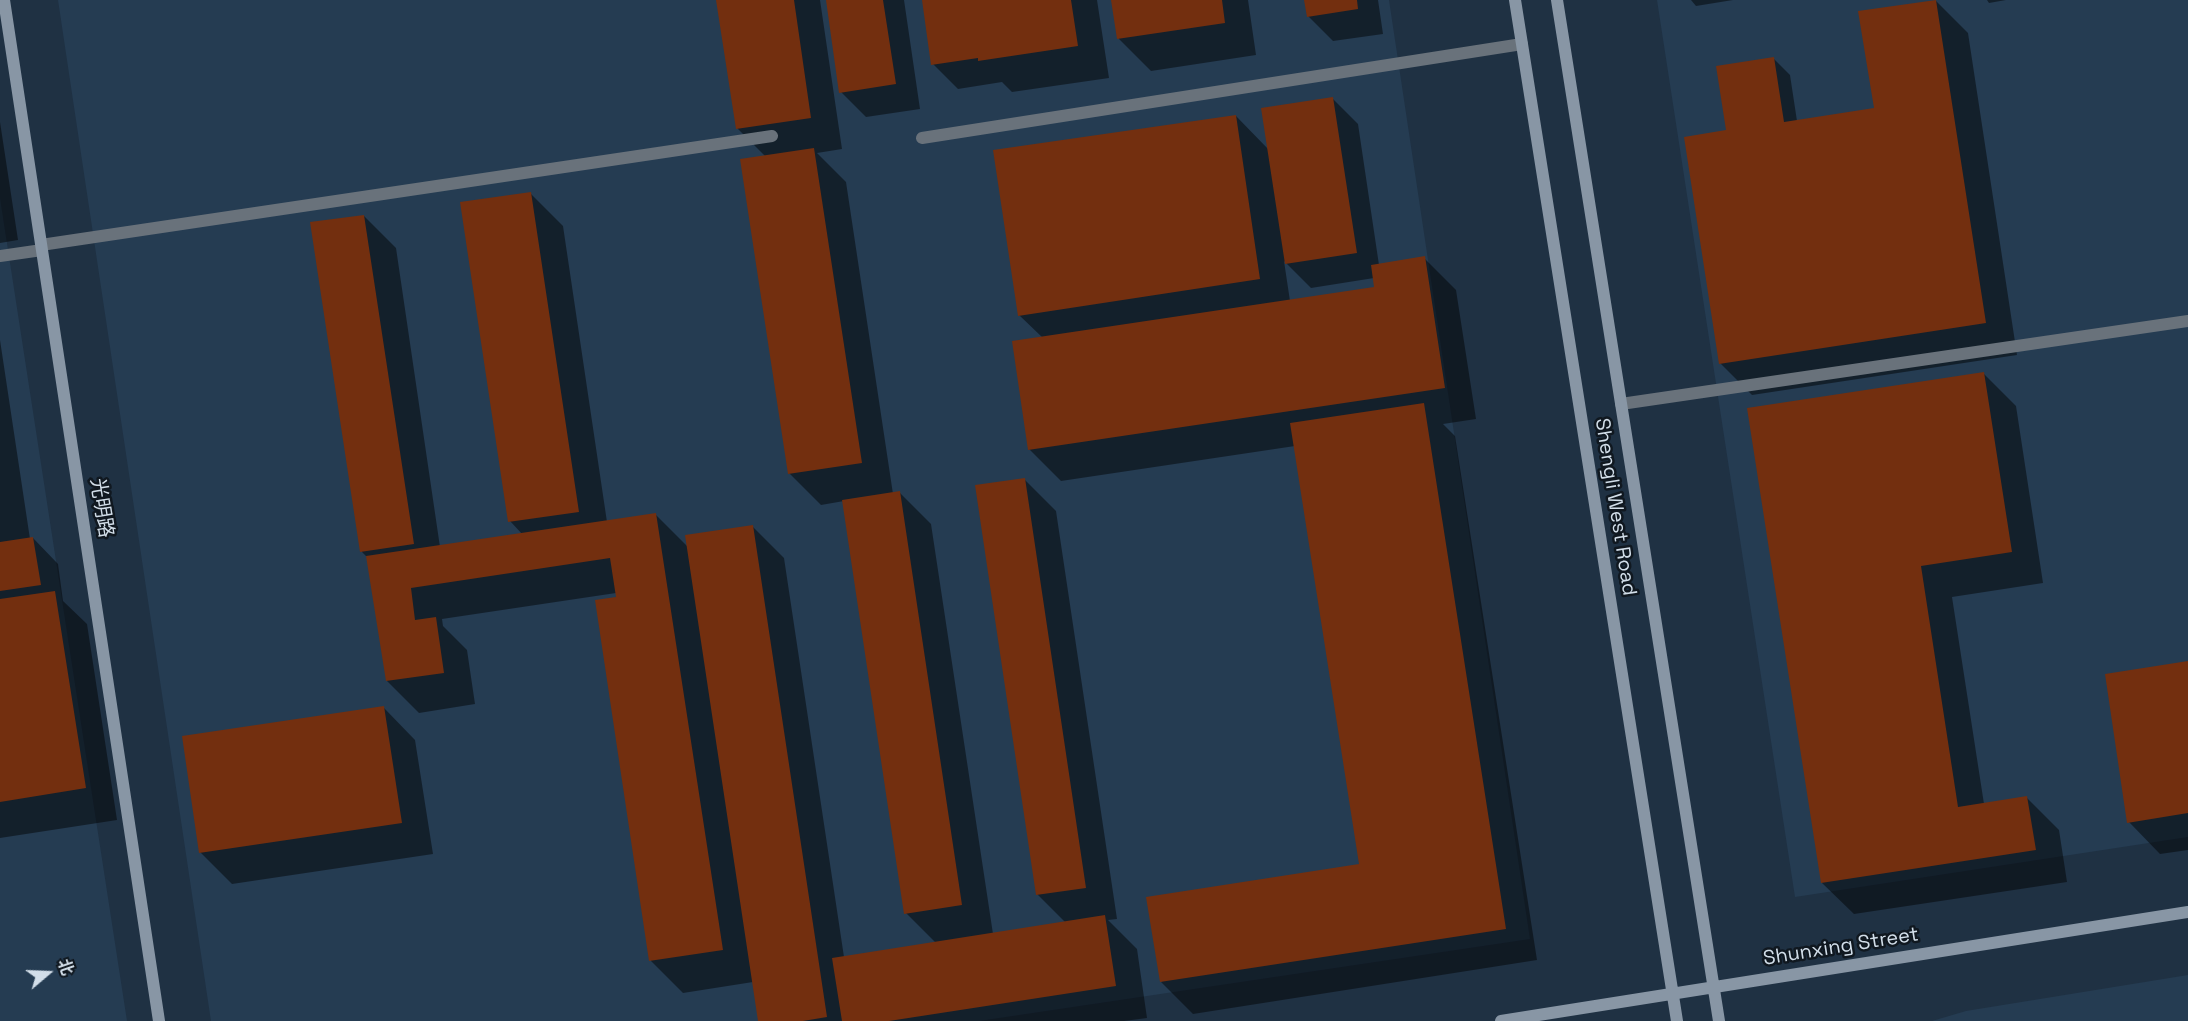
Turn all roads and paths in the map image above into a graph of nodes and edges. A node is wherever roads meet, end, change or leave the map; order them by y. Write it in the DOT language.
graph roads {
  1 [pos="4,0"];
  2 [pos="1515,0"];
  3 [pos="1557,0"];
  4 [pos="1522,44"];
  5 [pos="772,136"];
  6 [pos="922,138"];
  7 [pos="41,247"];
  8 [pos="0,256"];
  9 [pos="2188,321"];
  10 [pos="1622,404"];
  11 [pos="2188,912"];
  12 [pos="1714,987"];
  13 [pos="1672,994"];
  14 [pos="159,1021"];
  15 [pos="1501,1021"];
  16 [pos="1677,1021"];
  17 [pos="1719,1021"];
  1 -- 7 [label="main road, 光明路"];
  2 -- 4 [label="main road, Shengli West Road"];
  3 -- 10 [label="main road, Shengli West Road"];
  4 -- 6 [label="lane"];
  4 -- 13 [label="main road, Shengli West Road"];
  5 -- 7 [label="lane"];
  7 -- 8 [label="lane"];
  7 -- 14 [label="main road, 光明路"];
  9 -- 10 [label="lane"];
  10 -- 12 [label="main road, Shengli West Road"];
  11 -- 12 [label="main road, Shunxing Street"];
  12 -- 13 [label="main road, Shunxing Street"];
  12 -- 17 [label="main road, Shengli West Road"];
  13 -- 15 [label="main road, Shunxing Street"];
  13 -- 16 [label="main road, Shengli West Road"];
}
